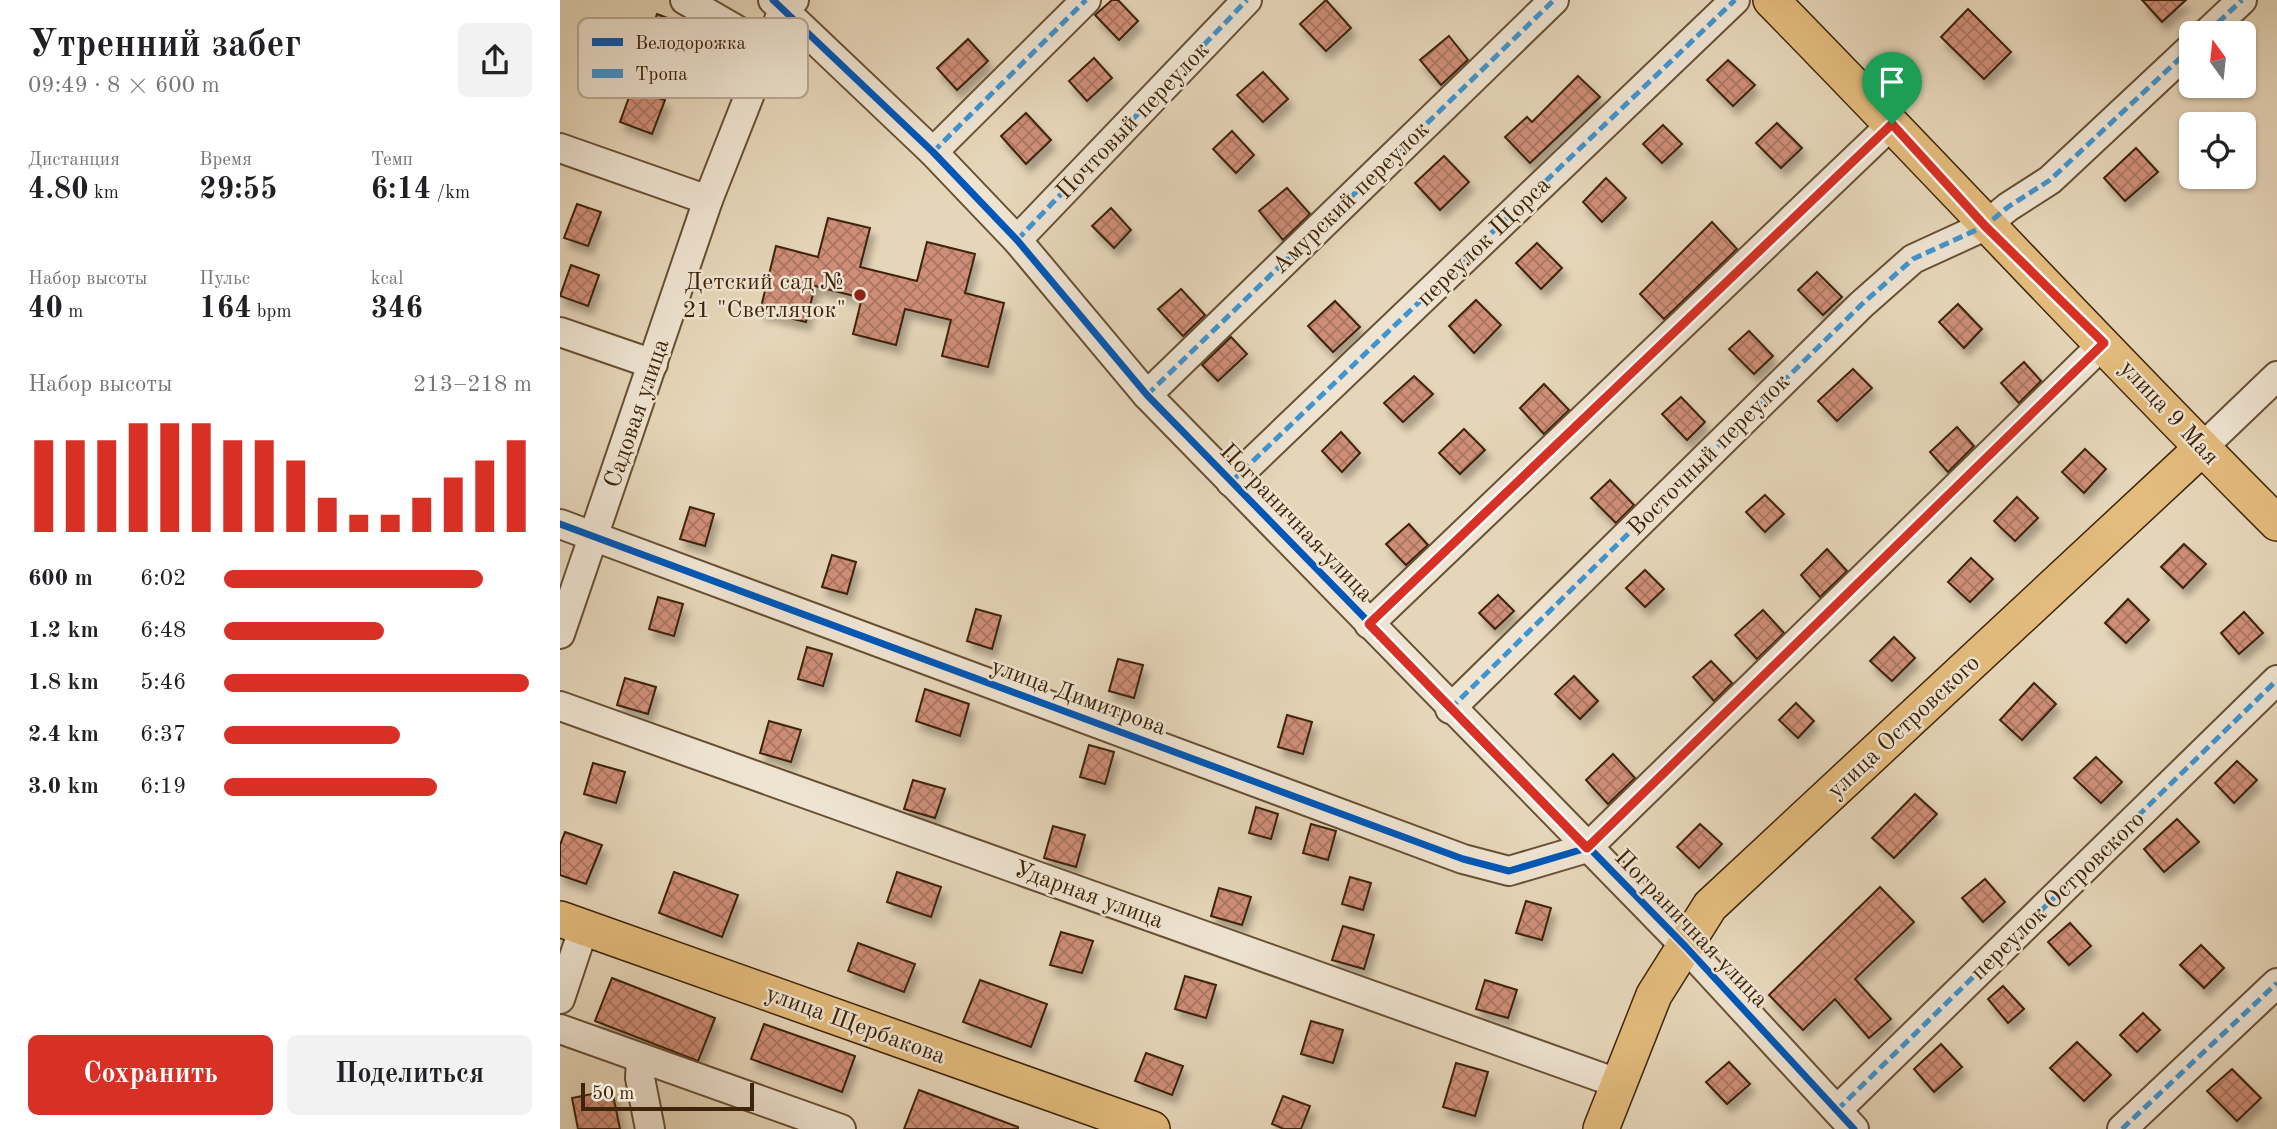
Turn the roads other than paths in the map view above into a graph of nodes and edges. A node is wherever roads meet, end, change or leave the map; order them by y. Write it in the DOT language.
graph roads {
  1 [pos="685,0"];
  2 [pos="1086,0"];
  3 [pos="1247,0"];
  4 [pos="1554,0"];
  5 [pos="1735,0"];
  6 [pos="1771,0"];
  7 [pos="2242,0"];
  8 [pos="783,4"];
  9 [pos="716,18"];
  10 [pos="797,18"];
  11 [pos="2220,21"];
  12 [pos="808,29"];
  13 [pos="2179,59"];
  14 [pos="748,98"];
  15 [pos="1892,124"];
  16 [pos="560,148"];
  17 [pos="933,152"];
  18 [pos="708,200"];
  19 [pos="1985,226"];
  20 [pos="1017,240"];
  21 [pos="560,332"];
  22 [pos="2104,343"];
  23 [pos="653,364"];
  24 [pos="2277,376"];
  25 [pos="1147,395"];
  26 [pos="2202,447"];
  27 [pos="1231,482"];
  28 [pos="2277,523"];
  29 [pos="560,524"];
  30 [pos="593,536"];
  31 [pos="1369,624"];
  32 [pos="560,634"];
  33 [pos="2277,680"];
  34 [pos="560,706"];
  35 [pos="1450,709"];
  36 [pos="1587,848"];
  37 [pos="572,923"];
  38 [pos="1686,947"];
  39 [pos="2277,983"];
  40 [pos="560,999"];
  41 [pos="560,1029"];
  42 [pos="640,1058"];
  43 [pos="1617,1083"];
  44 [pos="1846,1119"];
  45 [pos="814,1124"];
  46 [pos="650,1129"];
  47 [pos="841,1129"];
  48 [pos="1153,1129"];
  49 [pos="1601,1129"];
  50 [pos="2122,1129"];
  1 -- 9 [label="street"];
  2 -- 17 [label="street"];
  3 -- 20 [label="street, Почтовый переулок"];
  4 -- 25 [label="street, Амурский переулок"];
  5 -- 27 [label="street, переулок Щорса"];
  6 -- 15 [label="main road, улица 9 Мая"];
  7 -- 11 [label="street"];
  8 -- 10 [label="street, Пограничная улица"];
  12 -- 17 [label="street, Пограничная улица"];
  13 -- 19 [label="street, Восточный переулок"];
  14 -- 18 [label="street, Садовая улица"];
  15 -- 19 [label="main road, улица 9 Мая"];
  15 -- 31 [label="street"];
  16 -- 18 [label="street"];
  17 -- 20 [label="street, Пограничная улица"];
  18 -- 23 [label="street, Садовая улица"];
  19 -- 22 [label="main road, улица 9 Мая"];
  19 -- 35 [label="street, Восточный переулок"];
  20 -- 25 [label="street, Пограничная улица"];
  21 -- 23 [label="street"];
  22 -- 26 [label="main road, улица 9 Мая"];
  22 -- 36 [label="street"];
  23 -- 30 [label="street, Садовая улица"];
  24 -- 26 [label="street, улица Островского"];
  25 -- 27 [label="street, Пограничная улица"];
  26 -- 28 [label="main road, улица 9 Мая"];
  26 -- 38 [label="main road, улица Островского"];
  27 -- 31 [label="street, Пограничная улица"];
  29 -- 30 [label="street, улица Димитрова"];
  30 -- 32 [label="street, Садовая улица"];
  30 -- 36 [label="street, улица Димитрова"];
  31 -- 35 [label="street, Пограничная улица"];
  33 -- 44 [label="street, переулок Островского"];
  34 -- 43 [label="street, Ударная улица"];
  35 -- 36 [label="street, Пограничная улица"];
  36 -- 38 [label="street, Пограничная улица"];
  37 -- 40 [label="street"];
  37 -- 48 [label="main road, улица Щербакова"];
  38 -- 43 [label="main road, улица Островского"];
  38 -- 44 [label="street, Пограничная улица"];
  39 -- 50 [label="street"];
  41 -- 42 [label="street"];
  42 -- 45 [label="street"];
  42 -- 46 [label="street"];
  43 -- 49 [label="main road, улица Островского"];
  45 -- 47 [label="street"];
}
